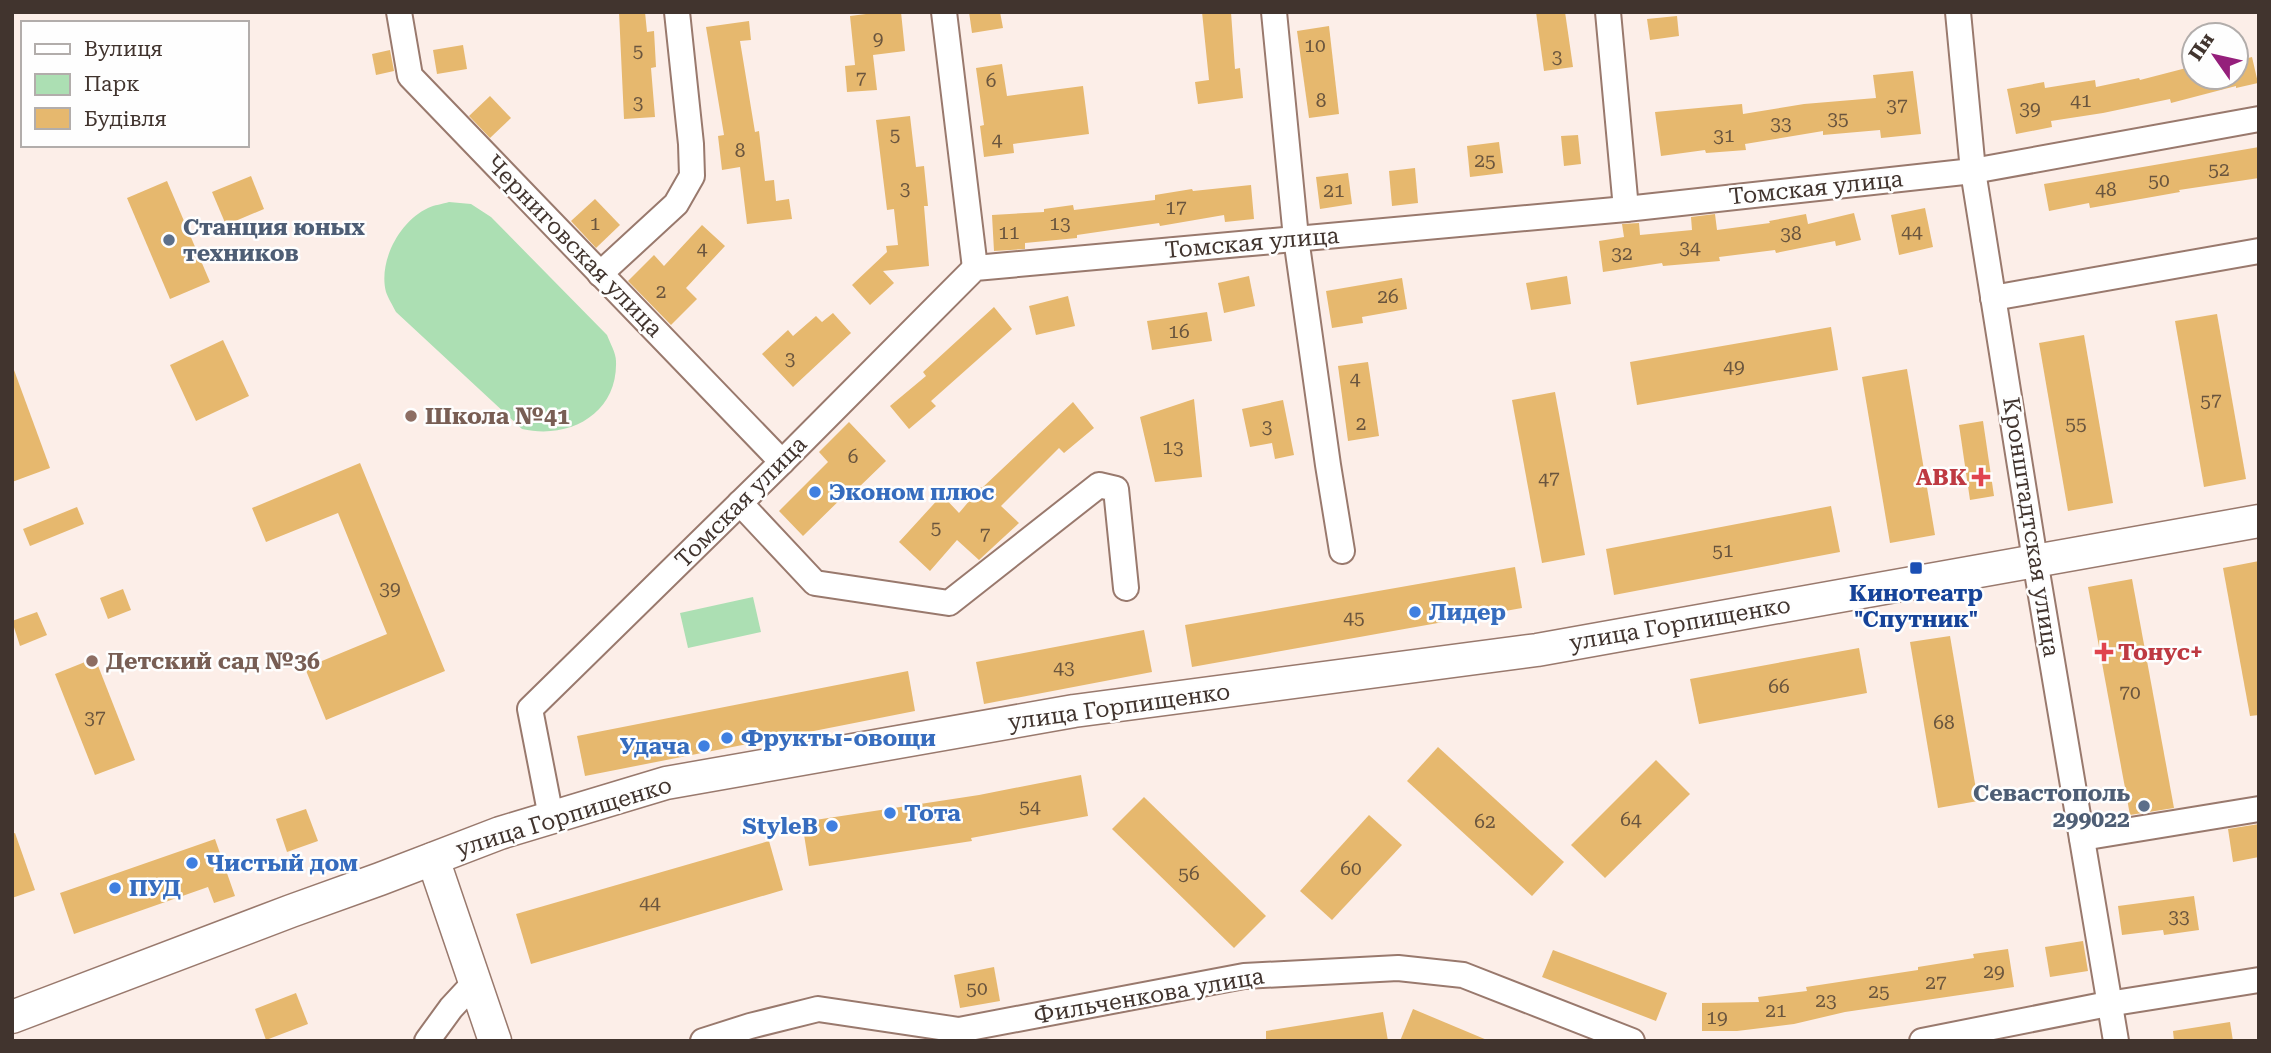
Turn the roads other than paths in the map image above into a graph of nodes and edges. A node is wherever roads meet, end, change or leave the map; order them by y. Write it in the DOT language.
graph roads {
  1 [pos="399,12"];
  2 [pos="677,12"];
  3 [pos="944,12"];
  4 [pos="1273,12"];
  5 [pos="1608,12"];
  6 [pos="1958,12"];
  7 [pos="2259,119"];
  8 [pos="1973,171"];
  9 [pos="1626,209"];
  10 [pos="1296,239"];
  11 [pos="2259,251"];
  12 [pos="975,268"];
  13 [pos="600,274"];
  14 [pos="1993,298"];
  15 [pos="782,462"];
  16 [pos="740,503"];
  17 [pos="2259,521"];
  18 [pos="1342,551"];
  19 [pos="2035,560"];
  20 [pos="1126,588"];
  21 [pos="2259,809"];
  22 [pos="551,817"];
  23 [pos="2082,838"];
  24 [pos="433,859"];
  25 [pos="2259,980"];
  26 [pos="476,981"];
  27 [pos="2108,1004"];
  28 [pos="12,1017"];
  29 [pos="752,1033"];
  30 [pos="427,1041"];
  31 [pos="495,1041"];
  32 [pos="703,1041"];
  33 [pos="1632,1041"];
  34 [pos="1923,1041"];
  35 [pos="2116,1041"];
  1 -- 13 [label="street, Черниговская улица"];
  2 -- 13 [label="street"];
  3 -- 12 [label="street"];
  4 -- 10 [label="street"];
  5 -- 9 [label="street"];
  6 -- 8 [label="street, Кронштадтская улица"];
  7 -- 8 [label="street, Томская улица"];
  8 -- 9 [label="street, Томская улица"];
  8 -- 14 [label="street, Кронштадтская улица"];
  9 -- 10 [label="street, Томская улица"];
  10 -- 12 [label="street, Томская улица"];
  10 -- 18 [label="street"];
  11 -- 14 [label="street"];
  12 -- 15 [label="street, Томская улица"];
  13 -- 15 [label="street, Черниговская улица"];
  14 -- 19 [label="street, Кронштадтская улица"];
  15 -- 16 [label="street, Томская улица"];
  16 -- 20 [label="street"];
  16 -- 22 [label="street, Томская улица"];
  17 -- 19 [label="main road, улица Горпищенко"];
  19 -- 22 [label="main road, улица Горпищенко"];
  19 -- 23 [label="street, Кронштадтская улица"];
  21 -- 23 [label="street"];
  22 -- 24 [label="main road, улица Горпищенко"];
  23 -- 27 [label="street, Кронштадтская улица"];
  24 -- 26 [label="main road"];
  24 -- 28 [label="main road, улица Горпищенко"];
  25 -- 27 [label="street"];
  26 -- 30 [label="street"];
  26 -- 31 [label="main road"];
  27 -- 34 [label="street"];
  27 -- 35 [label="street, Кронштадтская улица"];
  29 -- 32 [label="street, Фильченкова улица"];
  29 -- 33 [label="street, Фильченкова улица"];
}
